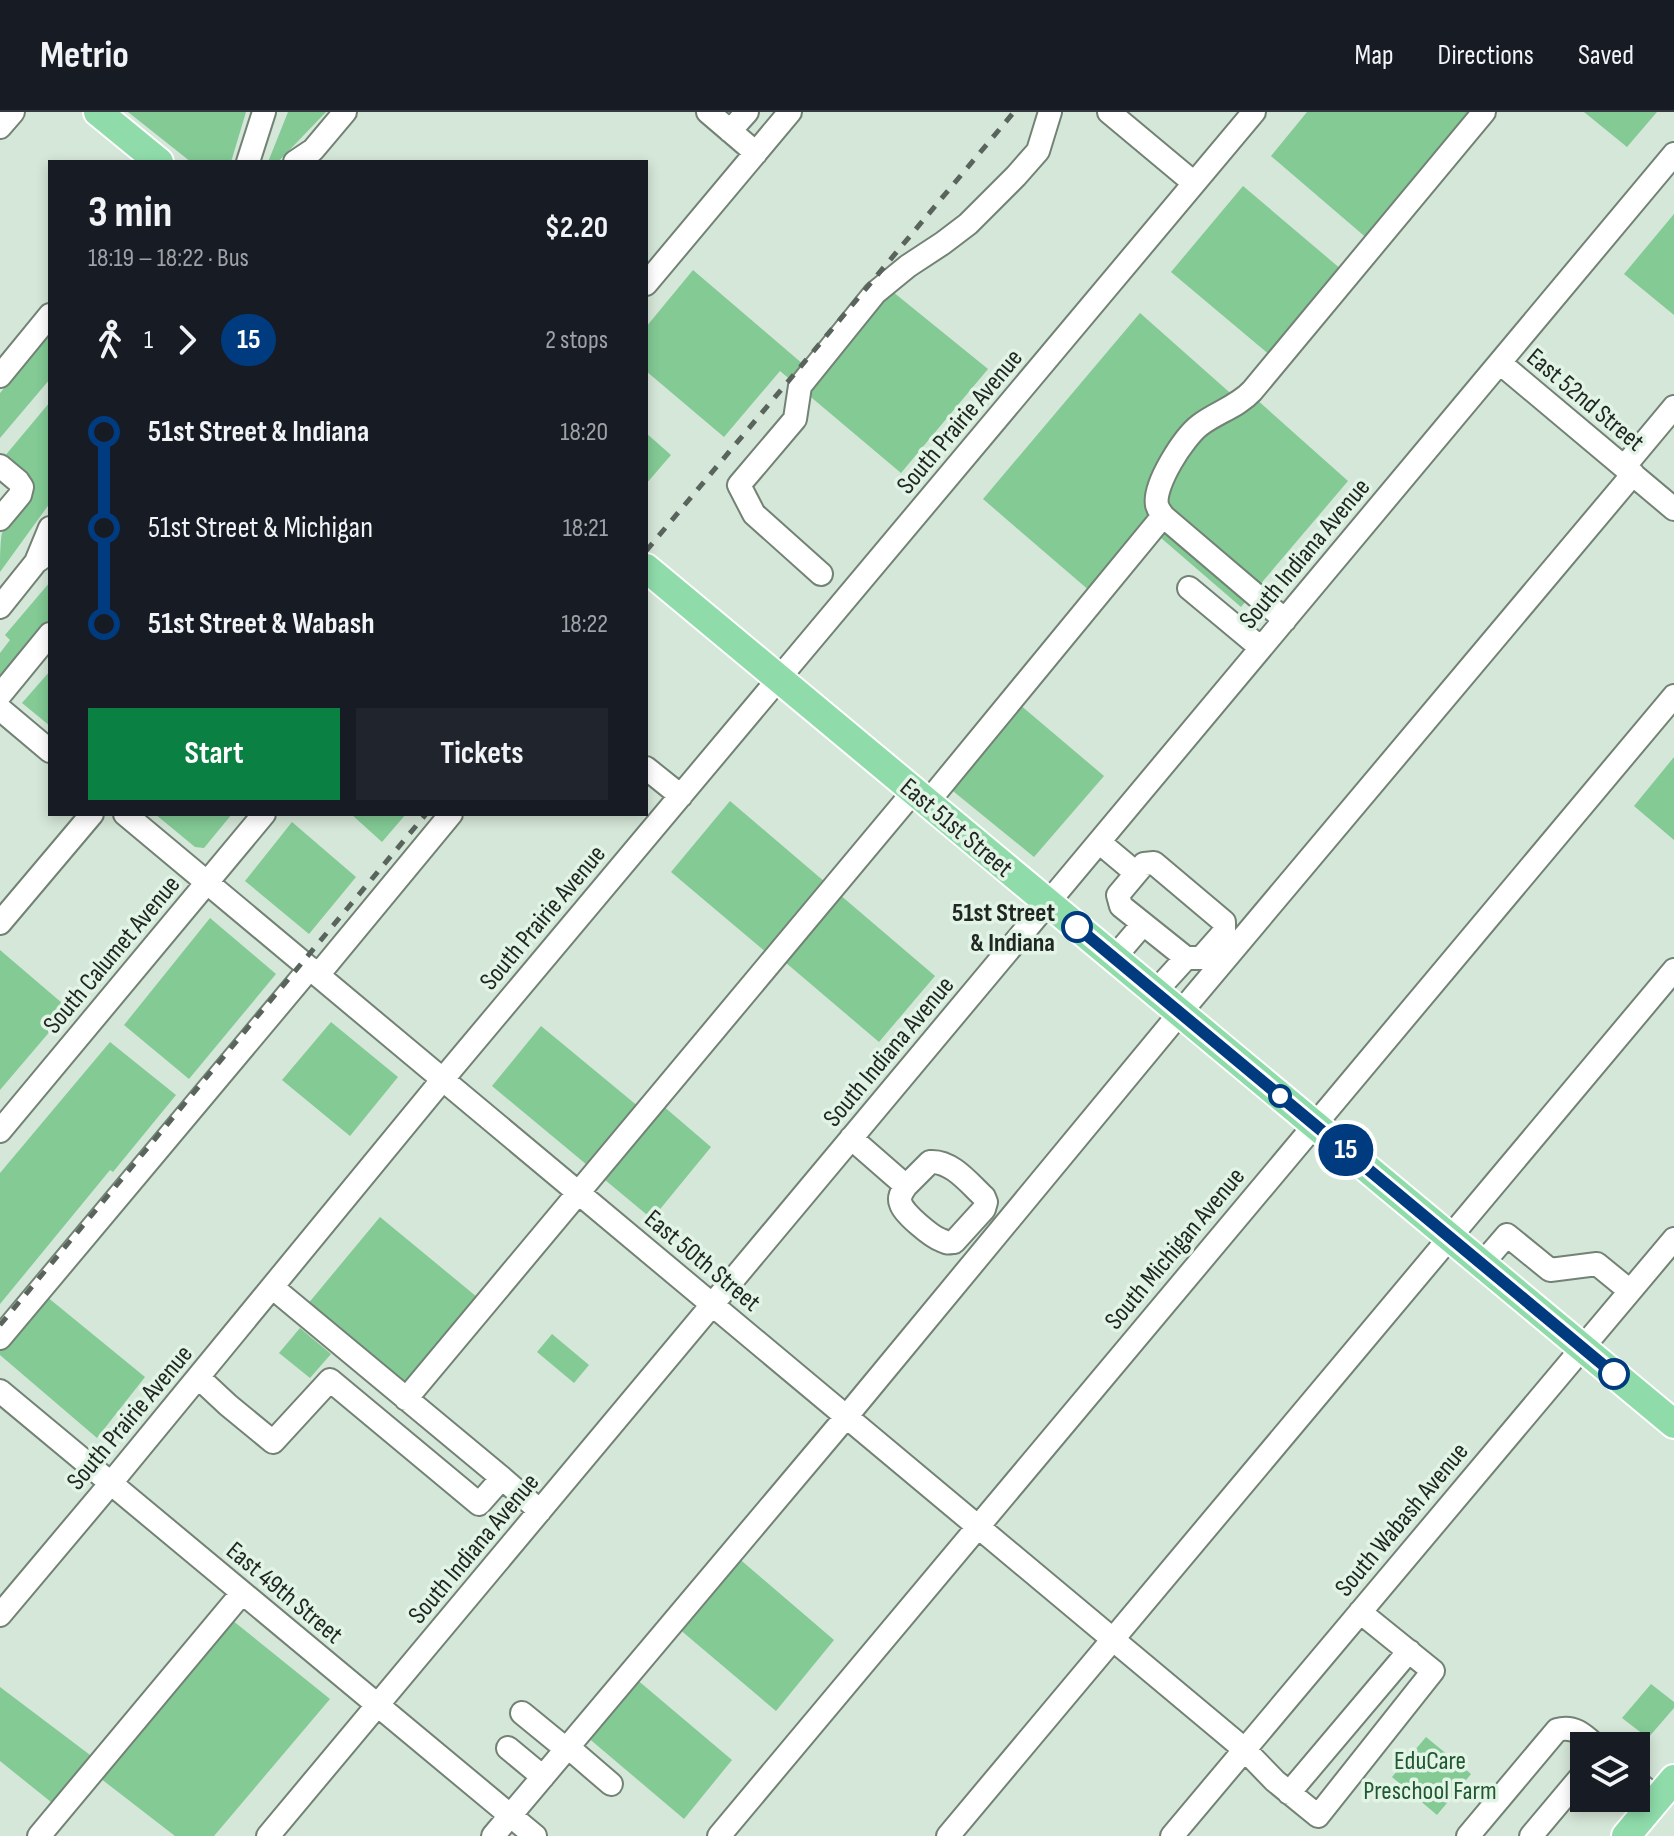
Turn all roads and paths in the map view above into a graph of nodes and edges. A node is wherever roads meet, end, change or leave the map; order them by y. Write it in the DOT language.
graph roads {
  1 [pos="13,112"];
  2 [pos="98,112"];
  3 [pos="264,112"];
  4 [pos="345,112"];
  5 [pos="708,112"];
  6 [pos="747,112"];
  7 [pos="790,112"];
  8 [pos="1050,112"];
  9 [pos="1109,112"];
  10 [pos="1254,112"];
  11 [pos="1484,112"];
  12 [pos="0,127"];
  13 [pos="730,131"];
  14 [pos="756,153"];
  15 [pos="1674,154"];
  16 [pos="306,158"];
  17 [pos="157,160"];
  18 [pos="249,160"];
  19 [pos="1194,183"];
  20 [pos="648,282"];
  21 [pos="48,317"];
  22 [pos="1500,363"];
  23 [pos="1,372"];
  24 [pos="1674,407"];
  25 [pos="0,466"];
  26 [pos="1628,470"];
  27 [pos="1674,509"];
  28 [pos="1163,516"];
  29 [pos="0,519"];
  30 [pos="48,536"];
  31 [pos="43,557"];
  32 [pos="648,574"];
  33 [pos="821,574"];
  34 [pos="1189,588"];
  35 [pos="0,607"];
  36 [pos="1285,620"];
  37 [pos="48,636"];
  38 [pos="1261,648"];
  39 [pos="779,679"];
  40 [pos="0,695"];
  41 [pos="1674,696"];
  42 [pos="0,709"];
  43 [pos="48,749"];
  44 [pos="648,770"];
  45 [pos="681,796"];
  46 [pos="921,797"];
  47 [pos="90,816"];
  48 [pos="127,816"];
  49 [pos="262,816"];
  50 [pos="449,816"];
  51 [pos="1099,842"];
  52 [pos="1136,873"];
  53 [pos="207,882"];
  54 [pos="1048,903"];
  55 [pos="0,923"];
  56 [pos="1143,924"];
  57 [pos="1114,958"];
  58 [pos="1186,958"];
  59 [pos="1674,970"];
  60 [pos="314,971"];
  61 [pos="1155,992"];
  62 [pos="1180,1013"];
  63 [pos="443,1079"];
  64 [pos="1314,1124"];
  65 [pos="0,1131"];
  66 [pos="851,1138"];
  67 [pos="906,1186"];
  68 [pos="578,1192"];
  69 [pos="1450,1237"];
  70 [pos="1674,1239"];
  71 [pos="1482,1264"];
  72 [pos="272,1287"];
  73 [pos="1630,1291"];
  74 [pos="712,1305"];
  75 [pos="0,1338"];
  76 [pos="1583,1348"];
  77 [pos="198,1377"];
  78 [pos="0,1391"];
  79 [pos="406,1399"];
  80 [pos="846,1417"];
  81 [pos="1674,1424"];
  82 [pos="502,1478"];
  83 [pos="111,1483"];
  84 [pos="540,1511"];
  85 [pos="979,1528"];
  86 [pos="242,1593"];
  87 [pos="1360,1612"];
  88 [pos="0,1615"];
  89 [pos="1113,1640"];
  90 [pos="1409,1651"];
  91 [pos="377,1706"];
  92 [pos="522,1713"];
  93 [pos="1578,1732"];
  94 [pos="508,1748"];
  95 [pos="567,1748"];
  96 [pos="1244,1749"];
  97 [pos="543,1777"];
  98 [pos="611,1784"];
  99 [pos="1656,1786"];
  100 [pos="1282,1787"];
  101 [pos="1570,1790"];
  102 [pos="510,1816"];
  103 [pos="39,1836"];
  104 [pos="268,1836"];
  105 [pos="493,1836"];
  106 [pos="535,1836"];
  107 [pos="719,1836"];
  108 [pos="948,1836"];
  109 [pos="1172,1836"];
  110 [pos="1468,1836"];
  111 [pos="1531,1836"];
  112 [pos="1626,1836"];
  1 -- 12 [label="street"];
  2 -- 17 [label="main road"];
  3 -- 18 [label="street"];
  4 -- 16 [label="street"];
  5 -- 13 [label="street"];
  6 -- 13 [label="street"];
  7 -- 14 [label="street"];
  8 -- 33 [label="street"];
  9 -- 19 [label="street"];
  10 -- 19 [label="street, South Prairie Avenue"];
  11 -- 28 [label="street"];
  13 -- 14 [label="street"];
  14 -- 20 [label="street"];
  15 -- 22 [label="street, South Indiana Avenue"];
  19 -- 39 [label="street, South Prairie Avenue"];
  21 -- 23 [label="street"];
  22 -- 26 [label="street, East 52nd Street"];
  22 -- 36 [label="street, South Indiana Avenue"];
  24 -- 26 [label="street"];
  25 -- 29 [label="street"];
  26 -- 27 [label="street, East 52nd Street"];
  26 -- 62 [label="street"];
  28 -- 36 [label="street"];
  28 -- 46 [label="street"];
  30 -- 31 [label="street"];
  31 -- 35 [label="street"];
  32 -- 39 [label="main road, East 51st Street"];
  34 -- 38 [label="street"];
  36 -- 38 [label="street, South Indiana Avenue"];
  37 -- 40 [label="street"];
  38 -- 51 [label="street, South Indiana Avenue"];
  39 -- 45 [label="street, South Prairie Avenue"];
  39 -- 46 [label="main road, East 51st Street"];
  41 -- 64 [label="street, South Michigan Avenue"];
  42 -- 43 [label="street"];
  44 -- 45 [label="street"];
  45 -- 63 [label="street, South Prairie Avenue"];
  46 -- 54 [label="main road, East 51st Street"];
  46 -- 68 [label="street"];
  47 -- 55 [label="street"];
  48 -- 53 [label="street, East 50th Street"];
  49 -- 53 [label="street, South Calumet Avenue"];
  50 -- 60 [label="street"];
  51 -- 52 [label="street"];
  51 -- 54 [label="street, South Indiana Avenue"];
  52 -- 56 [label="street"];
  52 -- 58 [label="street"];
  53 -- 60 [label="street, East 50th Street"];
  53 -- 65 [label="street, South Calumet Avenue"];
  54 -- 57 [label="main road, East 51st Street"];
  54 -- 66 [label="street, South Indiana Avenue"];
  56 -- 57 [label="street"];
  56 -- 58 [label="street"];
  57 -- 61 [label="main road, East 51st Street"];
  58 -- 61 [label="street"];
  59 -- 69 [label="street"];
  60 -- 63 [label="street, East 50th Street"];
  60 -- 75 [label="street"];
  61 -- 62 [label="main road, East 51st Street"];
  62 -- 64 [label="main road, East 51st Street"];
  62 -- 80 [label="street"];
  63 -- 68 [label="street, East 50th Street"];
  63 -- 72 [label="street, South Prairie Avenue"];
  64 -- 69 [label="main road, East 51st Street"];
  64 -- 85 [label="street, South Michigan Avenue"];
  66 -- 67 [label="street"];
  66 -- 74 [label="street, South Indiana Avenue"];
  68 -- 74 [label="street, East 50th Street"];
  68 -- 79 [label="street"];
  69 -- 71 [label="main road, East 51st Street"];
  69 -- 89 [label="street"];
  70 -- 73 [label="street, South Wabash Avenue"];
  71 -- 73 [label="street"];
  71 -- 76 [label="main road, East 51st Street"];
  72 -- 77 [label="street, South Prairie Avenue"];
  72 -- 79 [label="street"];
  73 -- 76 [label="street, South Wabash Avenue"];
  74 -- 80 [label="street, East 50th Street"];
  74 -- 84 [label="street, South Indiana Avenue"];
  76 -- 81 [label="main road, East 51st Street"];
  76 -- 87 [label="street, South Wabash Avenue"];
  77 -- 82 [label="street"];
  77 -- 83 [label="street, South Prairie Avenue"];
  78 -- 83 [label="street, East 49th Street"];
  79 -- 82 [label="street"];
  80 -- 85 [label="street, East 50th Street"];
  80 -- 95 [label="street"];
  82 -- 84 [label="street"];
  83 -- 86 [label="street, East 49th Street"];
  83 -- 88 [label="street, South Prairie Avenue"];
  84 -- 91 [label="street, South Indiana Avenue"];
  85 -- 89 [label="street, East 50th Street"];
  85 -- 107 [label="street, South Michigan Avenue"];
  86 -- 91 [label="street, East 49th Street"];
  86 -- 103 [label="street"];
  87 -- 90 [label="street"];
  87 -- 96 [label="street, South Wabash Avenue"];
  89 -- 96 [label="street, East 50th Street"];
  89 -- 108 [label="street"];
  90 -- 100 [label="street"];
  90 -- 100 [label="street, East 50th Street"];
  91 -- 102 [label="street, East 49th Street"];
  91 -- 104 [label="street, South Indiana Avenue"];
  92 -- 95 [label="street"];
  93 -- 110 [label="street"];
  94 -- 97 [label="street"];
  95 -- 97 [label="street"];
  95 -- 98 [label="street"];
  96 -- 100 [label="street, East 50th Street"];
  96 -- 109 [label="street, South Wabash Avenue"];
  97 -- 102 [label="street"];
  99 -- 112 [label="main road"];
  101 -- 111 [label="street"];
  102 -- 105 [label="street"];
  102 -- 106 [label="street, East 49th Street"];
}
